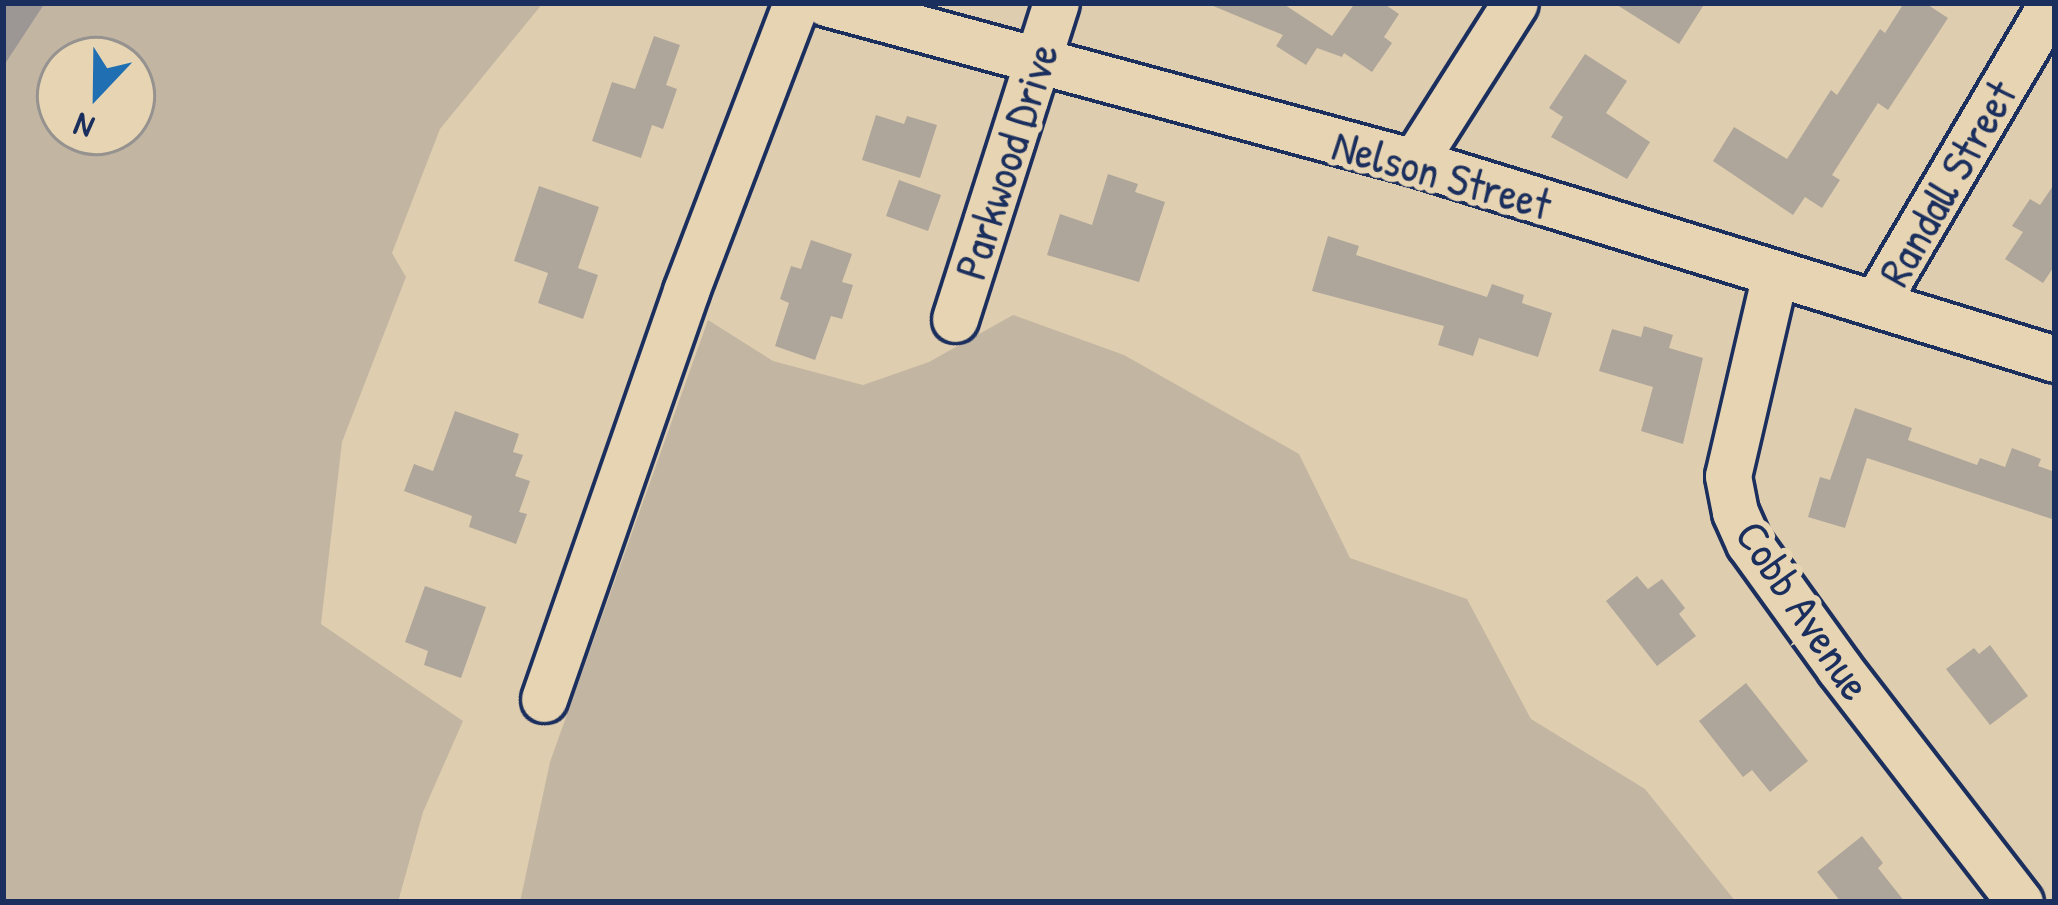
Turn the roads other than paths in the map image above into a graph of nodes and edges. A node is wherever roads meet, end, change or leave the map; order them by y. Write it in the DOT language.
graph roads {
  1 [pos="796,3"];
  2 [pos="826,3"];
  3 [pos="1056,3"];
  4 [pos="1515,3"];
  5 [pos="2052,3"];
  6 [pos="1037,64"];
  7 [pos="1414,162"];
  8 [pos="1775,274"];
  9 [pos="1877,301"];
  10 [pos="955,319"];
  11 [pos="2055,358"];
  12 [pos="544,699"];
  13 [pos="2020,902"];
  1 -- 12 [label="street"];
  2 -- 6 [label="street, Nelson Street"];
  3 -- 6 [label="street, Parkwood Drive"];
  4 -- 7 [label="street"];
  5 -- 9 [label="street, Randall Street"];
  6 -- 7 [label="street, Nelson Street"];
  6 -- 10 [label="street, Parkwood Drive"];
  7 -- 8 [label="street, Nelson Street"];
  8 -- 9 [label="street, Nelson Street"];
  8 -- 13 [label="street, Cobb Avenue"];
  9 -- 11 [label="street, Nelson Street"];
}
